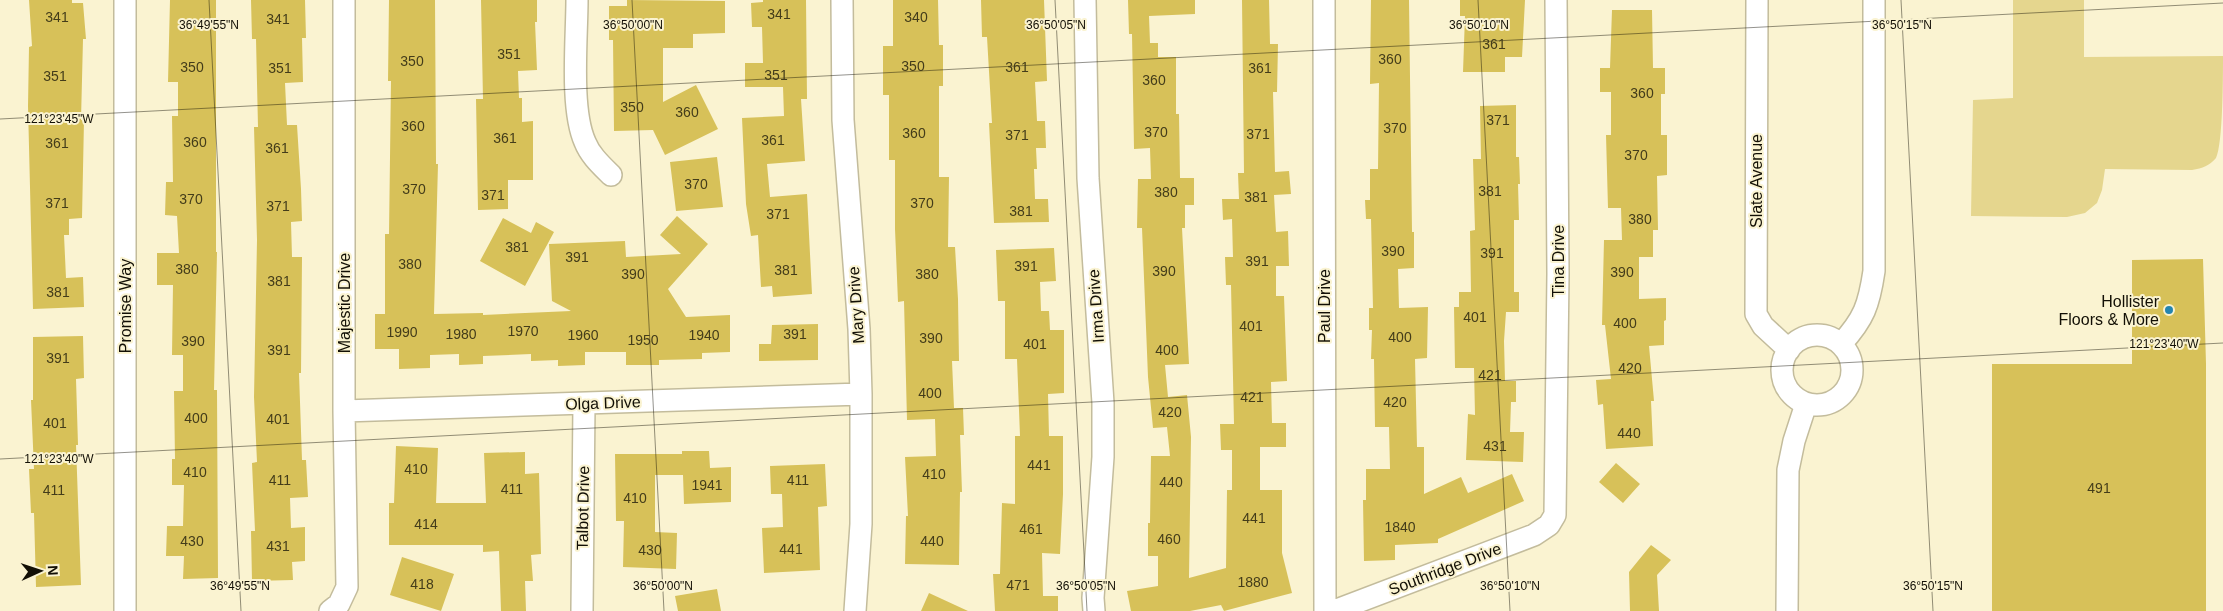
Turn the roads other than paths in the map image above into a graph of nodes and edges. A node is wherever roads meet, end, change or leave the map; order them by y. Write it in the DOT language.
graph roads {
  1 [pos="125,0"];
  2 [pos="344,0"];
  3 [pos="577,0"];
  4 [pos="842,0"];
  5 [pos="1085,0"];
  6 [pos="1324,0"];
  7 [pos="1556,0"];
  8 [pos="1757,0"];
  9 [pos="1874,0"];
  10 [pos="611,175"];
  11 [pos="1840,344"];
  12 [pos="1789,350"];
  13 [pos="861,394"];
  14 [pos="584,404"];
  15 [pos="1806,404"];
  16 [pos="344,411"];
  17 [pos="1553,520"];
  18 [pos="335,607"];
  19 [pos="125,611"];
  20 [pos="582,611"];
  21 [pos="855,611"];
  22 [pos="1094,611"];
  23 [pos="1325,611"];
  24 [pos="1334,611"];
  25 [pos="1787,611"];
  1 -- 19 [label="street, Promise Way"];
  2 -- 16 [label="street, Majestic Drive"];
  3 -- 10 [label="street"];
  4 -- 13 [label="street, Mary Drive"];
  5 -- 22 [label="street, Irma Drive"];
  6 -- 23 [label="street, Paul Drive"];
  7 -- 17 [label="street, Tina Drive"];
  8 -- 12 [label="street, Slate Avenue"];
  9 -- 11 [label="street"];
  11 -- 12 [label="street"];
  11 -- 15 [label="street"];
  12 -- 15 [label="street"];
  13 -- 14 [label="street, Olga Drive"];
  13 -- 21 [label="street, Mary Drive"];
  14 -- 16 [label="street, Olga Drive"];
  14 -- 20 [label="street, Talbot Drive"];
  15 -- 25 [label="street"];
  16 -- 18 [label="street, Majestic Drive"];
  17 -- 24 [label="street, Southridge Drive"];
}
